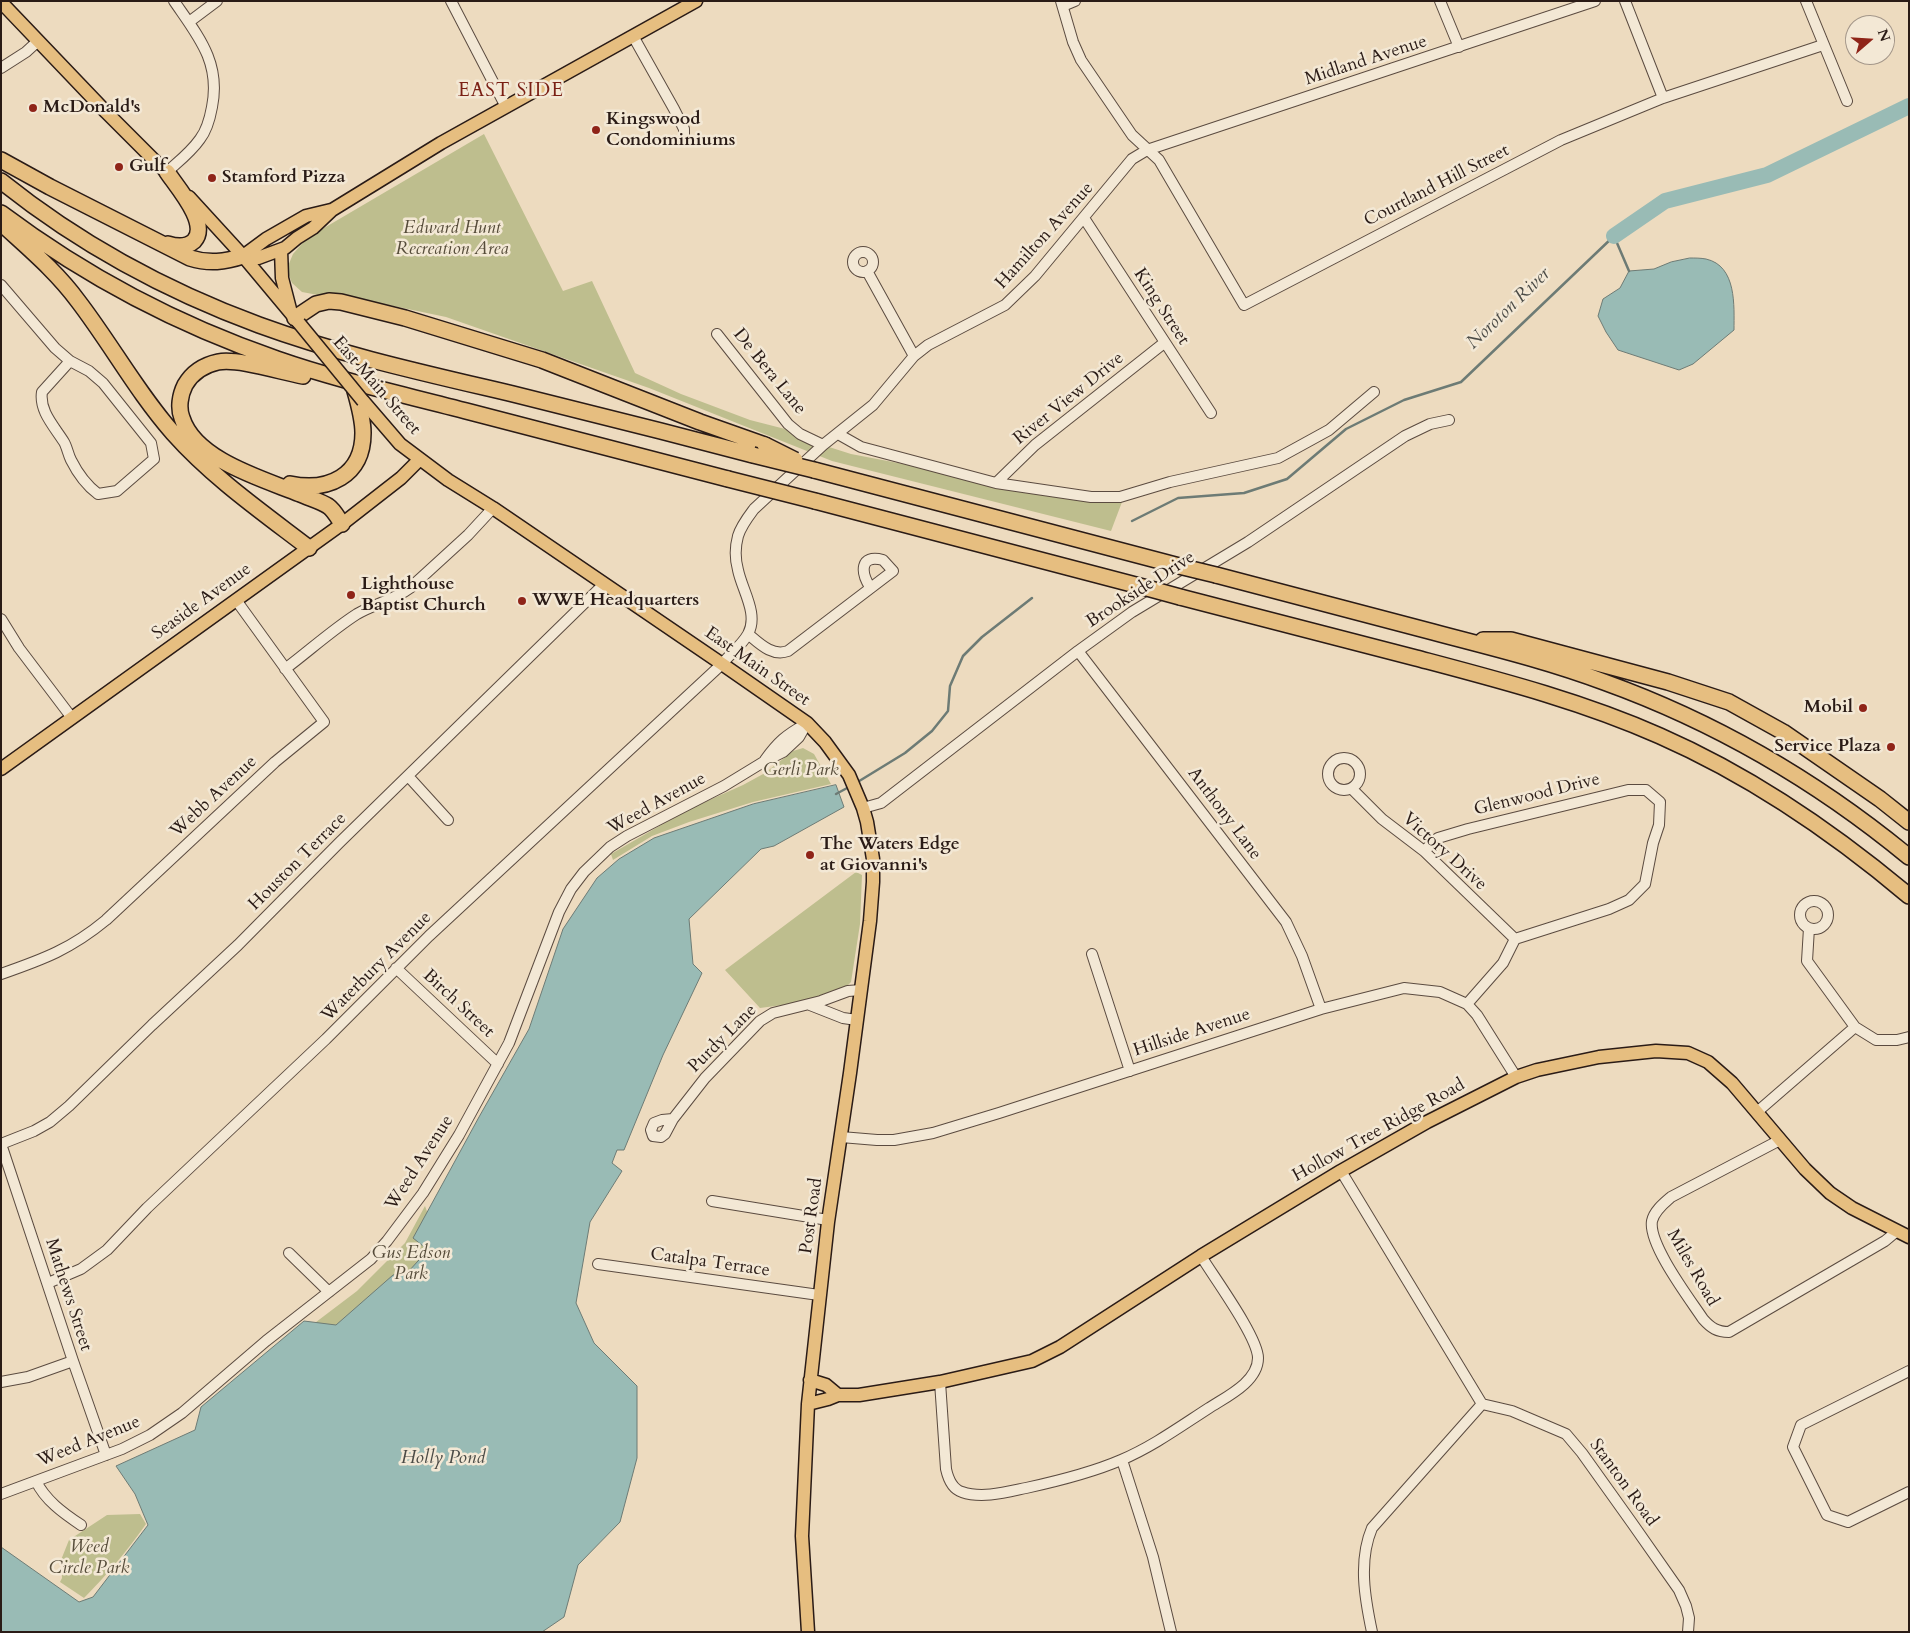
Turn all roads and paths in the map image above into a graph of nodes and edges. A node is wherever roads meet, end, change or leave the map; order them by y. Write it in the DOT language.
graph roads {
  1 [pos="174,1"];
  2 [pos="217,1"];
  3 [pos="451,1"];
  4 [pos="696,1"];
  5 [pos="1075,1"];
  6 [pos="1440,1"];
  7 [pos="1595,1"];
  8 [pos="1625,1"];
  9 [pos="1806,1"];
  10 [pos="1,2"];
  11 [pos="1062,4"];
  12 [pos="189,22"];
  13 [pos="633,36"];
  14 [pos="38,42"];
  15 [pos="1823,45"];
  16 [pos="1459,47"];
  17 [pos="1,68"];
  18 [pos="1663,98"];
  19 [pos="1847,101"];
  20 [pos="506,107"];
  21 [pos="684,140"];
  22 [pos="1147,150"];
  23 [pos="1,160"];
  24 [pos="167,172"];
  25 [pos="1,181"];
  26 [pos="332,210"];
  27 [pos="1,213"];
  28 [pos="306,216"];
  29 [pos="1084,218"];
  30 [pos="120,222"];
  31 [pos="1,223"];
  32 [pos="313,228"];
  33 [pos="280,250"];
  34 [pos="243,256"];
  35 [pos="867,272"];
  36 [pos="1,285"];
  37 [pos="295,318"];
  38 [pos="717,334"];
  39 [pos="1164,343"];
  40 [pos="914,356"];
  41 [pos="70,361"];
  42 [pos="1374,392"];
  43 [pos="359,396"];
  44 [pos="1211,413"];
  45 [pos="486,416"];
  46 [pos="1449,420"];
  47 [pos="838,434"];
  48 [pos="823,445"];
  49 [pos="420,459"];
  50 [pos="821,472"];
  51 [pos="254,476"];
  52 [pos="996,483"];
  53 [pos="493,508"];
  54 [pos="342,524"];
  55 [pos="309,548"];
  56 [pos="604,584"];
  57 [pos="870,588"];
  58 [pos="236,600"];
  59 [pos="1,619"];
  60 [pos="748,634"];
  61 [pos="1464,640"];
  62 [pos="1078,651"];
  63 [pos="722,664"];
  64 [pos="285,669"];
  65 [pos="72,718"];
  66 [pos="807,723"];
  67 [pos="1,769"];
  68 [pos="408,776"];
  69 [pos="1352,788"];
  70 [pos="862,805"];
  71 [pos="448,820"];
  72 [pos="1909,822"];
  73 [pos="1424,850"];
  74 [pos="1909,857"];
  75 [pos="1909,896"];
  76 [pos="1809,928"];
  77 [pos="1514,939"];
  78 [pos="1092,954"];
  79 [pos="396,968"];
  80 [pos="1,974"];
  81 [pos="861,990"];
  82 [pos="1467,1004"];
  83 [pos="809,1005"];
  84 [pos="1321,1009"];
  85 [pos="857,1020"];
  86 [pos="1855,1027"];
  87 [pos="1909,1036"];
  88 [pos="498,1064"];
  89 [pos="1130,1071"];
  90 [pos="1516,1078"];
  91 [pos="1757,1112"];
  92 [pos="672,1119"];
  93 [pos="841,1137"];
  94 [pos="1780,1140"];
  95 [pos="1,1144"];
  96 [pos="1341,1170"];
  97 [pos="712,1201"];
  98 [pos="828,1220"];
  99 [pos="1897,1231"];
  100 [pos="1909,1237"];
  101 [pos="290,1253"];
  102 [pos="1201,1256"];
  103 [pos="598,1264"];
  104 [pos="48,1283"];
  105 [pos="328,1292"];
  106 [pos="819,1295"];
  107 [pos="73,1362"];
  108 [pos="1909,1371"];
  109 [pos="810,1380"];
  110 [pos="1,1382"];
  111 [pos="940,1382"];
  112 [pos="838,1395"];
  113 [pos="808,1404"];
  114 [pos="1482,1404"];
  115 [pos="106,1455"];
  116 [pos="1122,1460"];
  117 [pos="36,1481"];
  118 [pos="1909,1492"];
  119 [pos="1,1494"];
  120 [pos="81,1525"];
  121 [pos="808,1632"];
  122 [pos="1171,1632"];
  123 [pos="1372,1632"];
  124 [pos="1688,1632"];
  1 -- 12 [label="street"];
  2 -- 12 [label="street"];
  3 -- 20 [label="street"];
  4 -- 13 [label="main road"];
  5 -- 11 [label="street"];
  6 -- 16 [label="street"];
  7 -- 16 [label="street, Midland Avenue"];
  8 -- 18 [label="street"];
  9 -- 15 [label="street"];
  10 -- 14 [label="main road, East Main Street"];
  11 -- 22 [label="street"];
  12 -- 24 [label="street"];
  13 -- 20 [label="main road"];
  13 -- 21 [label="street"];
  14 -- 17 [label="street"];
  14 -- 24 [label="main road, East Main Street"];
  15 -- 18 [label="street, Courtland Hill Street"];
  15 -- 19 [label="street"];
  16 -- 22 [label="street, Midland Avenue"];
  18 -- 22 [label="street, Courtland Hill Street"];
  20 -- 26 [label="main road"];
  22 -- 29 [label="street, Hamilton Avenue"];
  23 -- 30 [label="highway"];
  24 -- 30 [label="highway"];
  24 -- 34 [label="main road, East Main Street"];
  25 -- 50 [label="highway, bridge"];
  26 -- 28 [label="main road"];
  26 -- 32 [label="main road"];
  27 -- 45 [label="highway"];
  28 -- 32 [label="main road"];
  28 -- 34 [label="main road"];
  29 -- 39 [label="street, King Street"];
  29 -- 40 [label="street, Hamilton Avenue"];
  30 -- 34 [label="highway"];
  31 -- 55 [label="highway"];
  32 -- 33 [label="main road"];
  33 -- 34 [label="main road"];
  33 -- 37 [label="main road"];
  34 -- 37 [label="main road, East Main Street"];
  35 -- 40 [label="street"];
  36 -- 41 [label="street"];
  37 -- 43 [label="main road, East Main Street, bridge"];
  37 -- 50 [label="highway, bridge"];
  38 -- 48 [label="street, De Bera Lane"];
  39 -- 44 [label="street, King Street"];
  39 -- 52 [label="street, River View Drive"];
  40 -- 47 [label="street, Hamilton Avenue"];
  41 -- 41 [label="street"];
  42 -- 52 [label="street"];
  43 -- 49 [label="main road, East Main Street"];
  43 -- 51 [label="highway"];
  45 -- 51 [label="highway"];
  45 -- 75 [label="highway, bridge"];
  46 -- 62 [label="street, Brookside Drive"];
  47 -- 48 [label="street, Hamilton Avenue"];
  47 -- 52 [label="street"];
  48 -- 60 [label="street, Hamilton Avenue"];
  49 -- 53 [label="main road, East Main Street"];
  49 -- 54 [label="main road, Seaside Avenue"];
  50 -- 61 [label="highway, bridge"];
  51 -- 54 [label="highway"];
  53 -- 56 [label="main road, East Main Street"];
  53 -- 64 [label="street"];
  54 -- 55 [label="main road, Seaside Avenue"];
  55 -- 58 [label="main road, Seaside Avenue"];
  56 -- 63 [label="main road, East Main Street"];
  56 -- 68 [label="street, Houston Terrace"];
  57 -- 60 [label="street"];
  58 -- 64 [label="street, Webb Avenue"];
  58 -- 65 [label="main road, Seaside Avenue"];
  59 -- 65 [label="street"];
  60 -- 63 [label="street"];
  61 -- 72 [label="highway"];
  61 -- 74 [label="highway"];
  62 -- 70 [label="street, Brookside Drive"];
  62 -- 84 [label="street, Anthony Lane"];
  63 -- 66 [label="main road, East Main Street"];
  63 -- 79 [label="street, Waterbury Avenue"];
  64 -- 80 [label="street, Webb Avenue"];
  65 -- 67 [label="main road, Seaside Avenue"];
  66 -- 70 [label="main road, East Main Street"];
  66 -- 88 [label="street, Weed Avenue"];
  68 -- 71 [label="street"];
  68 -- 95 [label="street, Houston Terrace"];
  69 -- 73 [label="street, Victory Drive"];
  70 -- 81 [label="main road, Post Road"];
  73 -- 77 [label="street, Victory Drive"];
  73 -- 77 [label="street, Glenwood Drive"];
  76 -- 86 [label="street"];
  77 -- 82 [label="street"];
  78 -- 89 [label="street"];
  79 -- 88 [label="street, Birch Street"];
  79 -- 104 [label="street, Waterbury Avenue"];
  81 -- 83 [label="street, Purdy Lane"];
  81 -- 85 [label="main road, Post Road"];
  82 -- 84 [label="street, Hillside Avenue"];
  82 -- 90 [label="street, Hillside Avenue"];
  83 -- 85 [label="street"];
  83 -- 92 [label="street, Purdy Lane"];
  84 -- 89 [label="street, Hillside Avenue"];
  85 -- 93 [label="main road, Post Road"];
  86 -- 87 [label="street"];
  86 -- 91 [label="street"];
  88 -- 105 [label="street, Weed Avenue"];
  89 -- 93 [label="street, Hillside Avenue"];
  90 -- 91 [label="main road, Hollow Tree Ridge Road"];
  90 -- 96 [label="main road, Hollow Tree Ridge Road"];
  91 -- 94 [label="main road, Hollow Tree Ridge Road"];
  93 -- 98 [label="main road, Post Road"];
  94 -- 99 [label="main road, Hollow Tree Ridge Road"];
  94 -- 99 [label="street, Miles Road"];
  95 -- 104 [label="street, Mathews Street"];
  96 -- 102 [label="main road, Hollow Tree Ridge Road"];
  96 -- 114 [label="street"];
  97 -- 98 [label="street"];
  98 -- 106 [label="main road, Post Road"];
  99 -- 100 [label="main road, Hollow Tree Ridge Road"];
  101 -- 105 [label="street"];
  102 -- 111 [label="main road, Hollow Tree Ridge Road"];
  102 -- 116 [label="street"];
  103 -- 106 [label="street, Catalpa Terrace"];
  104 -- 107 [label="street, Mathews Street"];
  105 -- 115 [label="street, Weed Avenue"];
  106 -- 109 [label="main road, Post Road"];
  107 -- 110 [label="street"];
  107 -- 115 [label="street, Mathews Street"];
  108 -- 118 [label="street"];
  109 -- 112 [label="main road"];
  109 -- 113 [label="main road, Post Road"];
  111 -- 112 [label="main road, Hollow Tree Ridge Road"];
  111 -- 116 [label="street"];
  112 -- 113 [label="main road, Hollow Tree Ridge Road"];
  113 -- 121 [label="main road, Post Road"];
  114 -- 123 [label="street"];
  114 -- 124 [label="street, Stanton Road"];
  115 -- 117 [label="street, Weed Avenue"];
  116 -- 122 [label="street"];
  117 -- 119 [label="street, Weed Avenue"];
  117 -- 120 [label="street"];
}
